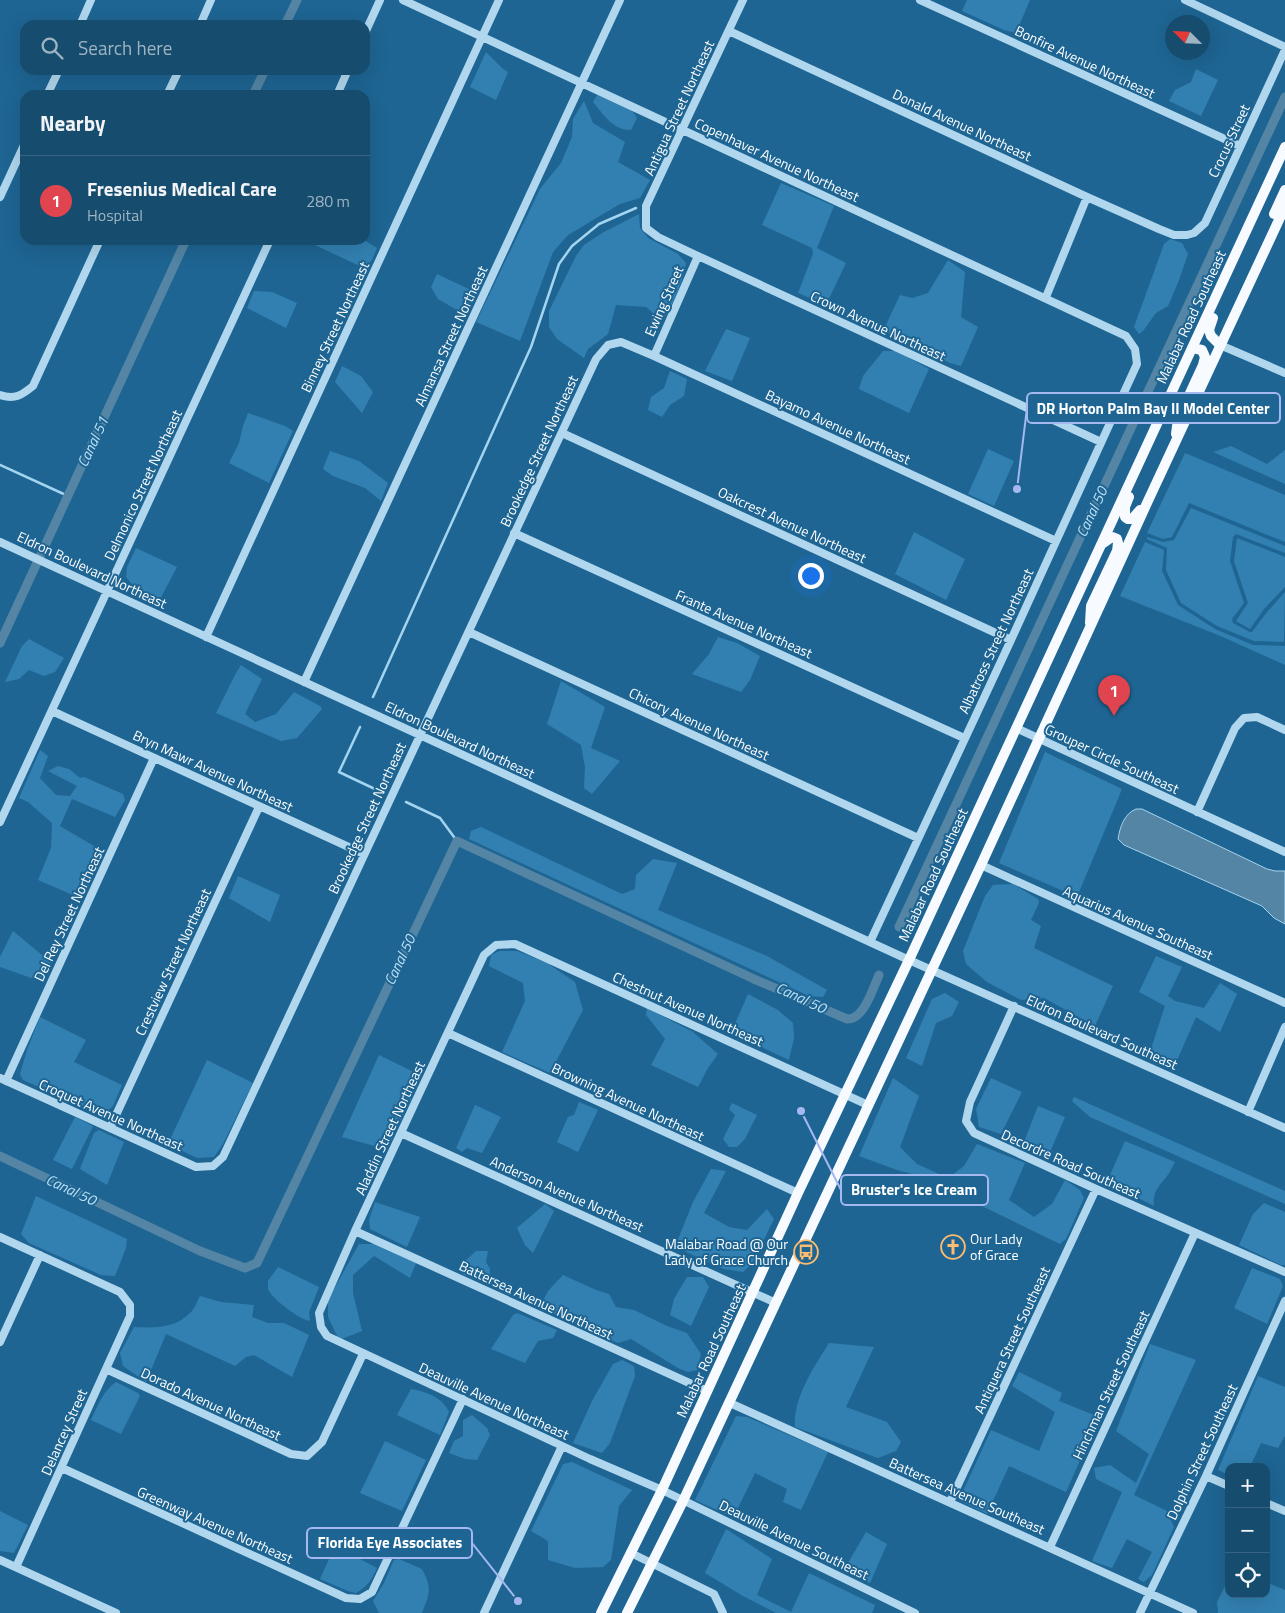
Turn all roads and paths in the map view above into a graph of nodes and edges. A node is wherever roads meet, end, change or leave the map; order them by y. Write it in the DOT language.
graph roads {
  1 [pos="91,0"];
  2 [pos="211,0"];
  3 [pos="380,0"];
  4 [pos="403,0"];
  5 [pos="500,0"];
  6 [pos="620,0"];
  7 [pos="743,0"];
  8 [pos="920,0"];
  9 [pos="1186,0"];
  10 [pos="82,20"];
  11 [pos="202,20"];
  12 [pos="370,22"];
  13 [pos="729,31"];
  14 [pos="482,37"];
  15 [pos="1285,49"];
  16 [pos="57,75"];
  17 [pos="177,75"];
  18 [pos="346,75"];
  19 [pos="581,84"];
  20 [pos="49,90"];
  21 [pos="169,90"];
  22 [pos="338,90"];
  23 [pos="682,130"];
  24 [pos="1240,146"];
  25 [pos="1285,148"];
  26 [pos="20,154"];
  27 [pos="1282,158"];
  28 [pos="1285,190"];
  29 [pos="0,197"];
  30 [pos="1087,197"];
  31 [pos="1285,207"];
  32 [pos="1249,226"];
  33 [pos="646,228"];
  34 [pos="1187,235"];
  35 [pos="1269,241"];
  36 [pos="98,245"];
  37 [pos="268,245"];
  38 [pos="698,256"];
  39 [pos="1046,298"];
  40 [pos="608,345"];
  41 [pos="1220,345"];
  42 [pos="1135,349"];
  43 [pos="1197,349"];
  44 [pos="654,356"];
  45 [pos="1188,356"];
  46 [pos="1285,373"];
  47 [pos="0,395"];
  48 [pos="1153,431"];
  49 [pos="562,434"];
  50 [pos="1102,442"];
  51 [pos="1175,442"];
  52 [pos="1146,503"];
  53 [pos="514,534"];
  54 [pos="1056,541"];
  55 [pos="0,542"];
  56 [pos="1101,545"];
  57 [pos="107,591"];
  58 [pos="1090,629"];
  59 [pos="469,632"];
  60 [pos="206,637"];
  61 [pos="1011,640"];
  62 [pos="304,682"];
  63 [pos="52,711"];
  64 [pos="1016,728"];
  65 [pos="1285,730"];
  66 [pos="420,735"];
  67 [pos="964,738"];
  68 [pos="1039,739"];
  69 [pos="154,758"];
  70 [pos="259,807"];
  71 [pos="1197,812"];
  72 [pos="0,822"];
  73 [pos="918,838"];
  74 [pos="1285,852"];
  75 [pos="364,854"];
  76 [pos="982,865"];
  77 [pos="870,942"];
  78 [pos="496,945"];
  79 [pos="909,960"];
  80 [pos="932,970"];
  81 [pos="1285,1003"];
  82 [pos="1014,1006"];
  83 [pos="1285,1027"];
  84 [pos="448,1033"];
  85 [pos="3,1079"];
  86 [pos="844,1094"];
  87 [pos="868,1105"];
  88 [pos="1248,1112"];
  89 [pos="110,1128"];
  90 [pos="1285,1128"];
  91 [pos="401,1133"];
  92 [pos="213,1166"];
  93 [pos="1096,1189"];
  94 [pos="798,1193"];
  95 [pos="355,1230"];
  96 [pos="1195,1233"];
  97 [pos="0,1237"];
  98 [pos="40,1255"];
  99 [pos="1285,1272"];
  100 [pos="754,1292"];
  101 [pos="1285,1301"];
  102 [pos="776,1303"];
  103 [pos="322,1326"];
  104 [pos="0,1342"];
  105 [pos="363,1354"];
  106 [pos="106,1370"];
  107 [pos="707,1391"];
  108 [pos="463,1399"];
  109 [pos="730,1403"];
  110 [pos="562,1446"];
  111 [pos="62,1468"];
  112 [pos="1206,1476"];
  113 [pos="1225,1484"];
  114 [pos="662,1490"];
  115 [pos="684,1501"];
  116 [pos="950,1502"];
  117 [pos="1270,1505"];
  118 [pos="1285,1511"];
  119 [pos="1050,1547"];
  120 [pos="631,1553"];
  121 [pos="0,1560"];
  122 [pos="653,1564"];
  123 [pos="16,1567"];
  124 [pos="1150,1594"];
  125 [pos="116,1613"];
  126 [pos="484,1613"];
  127 [pos="601,1613"];
  128 [pos="627,1613"];
  129 [pos="722,1613"];
  130 [pos="915,1613"];
  131 [pos="1140,1613"];
  132 [pos="1193,1613"];
  1 -- 10 [label="street"];
  2 -- 11 [label="street"];
  3 -- 12 [label="street"];
  4 -- 14 [label="street, Copenhaver Avenue Northeast"];
  5 -- 14 [label="street, Binney Street Northeast"];
  6 -- 19 [label="street, Almansa Street Northeast"];
  7 -- 13 [label="street, Antigua Street Northeast"];
  8 -- 24 [label="street, Bonfire Avenue Northeast"];
  9 -- 15 [label="street"];
  13 -- 23 [label="street, Antigua Street Northeast"];
  13 -- 30 [label="street, Donald Avenue Northeast"];
  14 -- 19 [label="street, Copenhaver Avenue Northeast"];
  14 -- 60 [label="street, Binney Street Northeast"];
  15 -- 24 [label="street, Crocus Street"];
  16 -- 20 [label="street"];
  17 -- 21 [label="street"];
  18 -- 22 [label="street"];
  19 -- 23 [label="street, Copenhaver Avenue Northeast"];
  19 -- 62 [label="street, Almansa Street Northeast"];
  23 -- 33 [label="street, Antigua Street Northeast"];
  23 -- 39 [label="street, Copenhaver Avenue Northeast"];
  24 -- 34 [label="street, Crocus Street"];
  25 -- 27 [label="main road, Malabar Road Southeast"];
  26 -- 29 [label="street"];
  27 -- 32 [label="main road, Malabar Road Southeast"];
  28 -- 35 [label="main road"];
  30 -- 34 [label="street, Donald Avenue Northeast"];
  30 -- 39 [label="street"];
  31 -- 35 [label="main road"];
  32 -- 41 [label="main road"];
  32 -- 45 [label="main road, Malabar Road Southeast"];
  33 -- 38 [label="street, Crown Avenue Northeast"];
  35 -- 41 [label="main road"];
  36 -- 47 [label="street"];
  37 -- 57 [label="street, Delmonico Street Northeast"];
  38 -- 44 [label="street, Ewing Street"];
  38 -- 50 [label="street, Crown Avenue Northeast"];
  39 -- 42 [label="street, Copenhaver Avenue Northeast"];
  40 -- 44 [label="street, Bayamo Avenue Northeast"];
  40 -- 49 [label="street, Brookedge Street Northeast"];
  41 -- 43 [label="main road"];
  41 -- 46 [label="street"];
  41 -- 51 [label="main road"];
  42 -- 50 [label="street, Albatross Street Northeast"];
  43 -- 45 [label="main road"];
  43 -- 51 [label="main road"];
  44 -- 54 [label="street, Bayamo Avenue Northeast"];
  45 -- 48 [label="main road, Malabar Road Southeast"];
  48 -- 52 [label="main road"];
  48 -- 56 [label="main road, Malabar Road Southeast"];
  49 -- 53 [label="street, Brookedge Street Northeast"];
  49 -- 61 [label="street, Oakcrest Avenue Northeast"];
  50 -- 54 [label="street, Albatross Street Northeast"];
  51 -- 52 [label="main road"];
  52 -- 58 [label="main road"];
  53 -- 59 [label="street, Brookedge Street Northeast"];
  53 -- 67 [label="street, Frante Avenue Northeast"];
  54 -- 61 [label="street, Albatross Street Northeast"];
  55 -- 57 [label="street, Eldron Boulevard Northeast"];
  56 -- 58 [label="main road"];
  56 -- 64 [label="main road, Malabar Road Southeast"];
  57 -- 60 [label="street, Eldron Boulevard Northeast"];
  57 -- 63 [label="street, Delmonico Street Northeast"];
  58 -- 68 [label="main road"];
  59 -- 66 [label="street, Brookedge Street Northeast"];
  59 -- 73 [label="street, Chicory Avenue Northeast"];
  60 -- 62 [label="street, Eldron Boulevard Northeast"];
  61 -- 67 [label="street, Albatross Street Northeast"];
  62 -- 66 [label="street, Eldron Boulevard Northeast"];
  63 -- 69 [label="street, Bryn Mawr Avenue Northeast"];
  63 -- 72 [label="street, Delmonico Street Northeast"];
  64 -- 68 [label="street, Grouper Circle Southeast"];
  64 -- 79 [label="main road, Malabar Road Southeast"];
  65 -- 71 [label="street"];
  66 -- 75 [label="street, Brookedge Street Northeast"];
  66 -- 77 [label="street, Eldron Boulevard Northeast"];
  67 -- 73 [label="street, Albatross Street Northeast"];
  68 -- 71 [label="street, Grouper Circle Southeast"];
  68 -- 76 [label="main road"];
  69 -- 70 [label="street, Bryn Mawr Avenue Northeast"];
  69 -- 85 [label="street, Del Rey Street Northeast"];
  70 -- 75 [label="street, Bryn Mawr Avenue Northeast"];
  70 -- 89 [label="street, Crestview Street Northeast"];
  71 -- 74 [label="street, Grouper Circle Southeast"];
  73 -- 77 [label="street, Albatross Street Northeast"];
  75 -- 92 [label="street, Brookedge Street Northeast"];
  76 -- 80 [label="main road"];
  76 -- 81 [label="street, Aquarius Avenue Southeast"];
  77 -- 79 [label="street, Eldron Boulevard Northeast"];
  78 -- 84 [label="street, Aladdin Street Northeast"];
  78 -- 86 [label="street, Chestnut Avenue Northeast"];
  79 -- 80 [label="street, Eldron Boulevard Southeast"];
  79 -- 86 [label="main road, Malabar Road Southeast"];
  80 -- 82 [label="street, Eldron Boulevard Southeast"];
  80 -- 87 [label="main road"];
  82 -- 88 [label="street, Eldron Boulevard Southeast"];
  82 -- 93 [label="street, Decordre Road Southeast"];
  83 -- 88 [label="street"];
  84 -- 91 [label="street, Aladdin Street Northeast"];
  84 -- 94 [label="street, Browning Avenue Northeast"];
  85 -- 89 [label="street, Croquet Avenue Northeast"];
  86 -- 87 [label="street, Chestnut Avenue Northeast"];
  86 -- 94 [label="main road, Malabar Road Southeast"];
  87 -- 102 [label="main road"];
  88 -- 90 [label="street, Eldron Boulevard Southeast"];
  89 -- 92 [label="street, Croquet Avenue Northeast"];
  91 -- 95 [label="street, Aladdin Street Northeast"];
  91 -- 100 [label="street, Anderson Avenue Northeast"];
  93 -- 96 [label="street, Decordre Road Southeast"];
  93 -- 116 [label="street, Antiquera Street Southeast"];
  94 -- 100 [label="main road, Malabar Road Southeast"];
  95 -- 103 [label="street, Aladdin Street Northeast"];
  95 -- 107 [label="street, Battersea Avenue Northeast"];
  96 -- 99 [label="street, Decordre Road Southeast"];
  96 -- 119 [label="street, Hinchman Street Southeast"];
  97 -- 98 [label="street"];
  98 -- 104 [label="street"];
  98 -- 106 [label="street, Delancey Street"];
  100 -- 102 [label="street, Anderson Avenue Northeast"];
  100 -- 107 [label="main road, Malabar Road Southeast"];
  101 -- 112 [label="street, Dolphin Street Southeast"];
  102 -- 109 [label="main road"];
  103 -- 105 [label="street, Deauville Avenue Northeast"];
  105 -- 106 [label="street, Dorado Avenue Northeast"];
  105 -- 108 [label="street, Deauville Avenue Northeast"];
  106 -- 111 [label="street, Delancey Street"];
  107 -- 114 [label="main road, Malabar Road Southeast"];
  108 -- 110 [label="street, Deauville Avenue Northeast"];
  108 -- 111 [label="street, Greenway Avenue Northeast"];
  109 -- 115 [label="main road"];
  109 -- 116 [label="street, Battersea Avenue Southeast"];
  110 -- 114 [label="street, Deauville Avenue Northeast"];
  110 -- 126 [label="street"];
  111 -- 123 [label="street, Delancey Street"];
  112 -- 113 [label="street"];
  112 -- 124 [label="street, Dolphin Street Southeast"];
  114 -- 115 [label="street, Deauville Avenue Southeast"];
  114 -- 120 [label="main road, Malabar Road Southeast"];
  115 -- 122 [label="main road"];
  115 -- 130 [label="street, Deauville Avenue Southeast"];
  116 -- 119 [label="street, Battersea Avenue Southeast"];
  117 -- 118 [label="street"];
  119 -- 124 [label="street, Battersea Avenue Southeast"];
  120 -- 122 [label="street"];
  120 -- 127 [label="main road, Malabar Road Southeast"];
  121 -- 123 [label="street"];
  122 -- 128 [label="main road"];
  122 -- 129 [label="street"];
  123 -- 125 [label="street"];
  124 -- 131 [label="street, Dolphin Street Southeast"];
  124 -- 132 [label="street, Battersea Avenue Southeast"];
}
